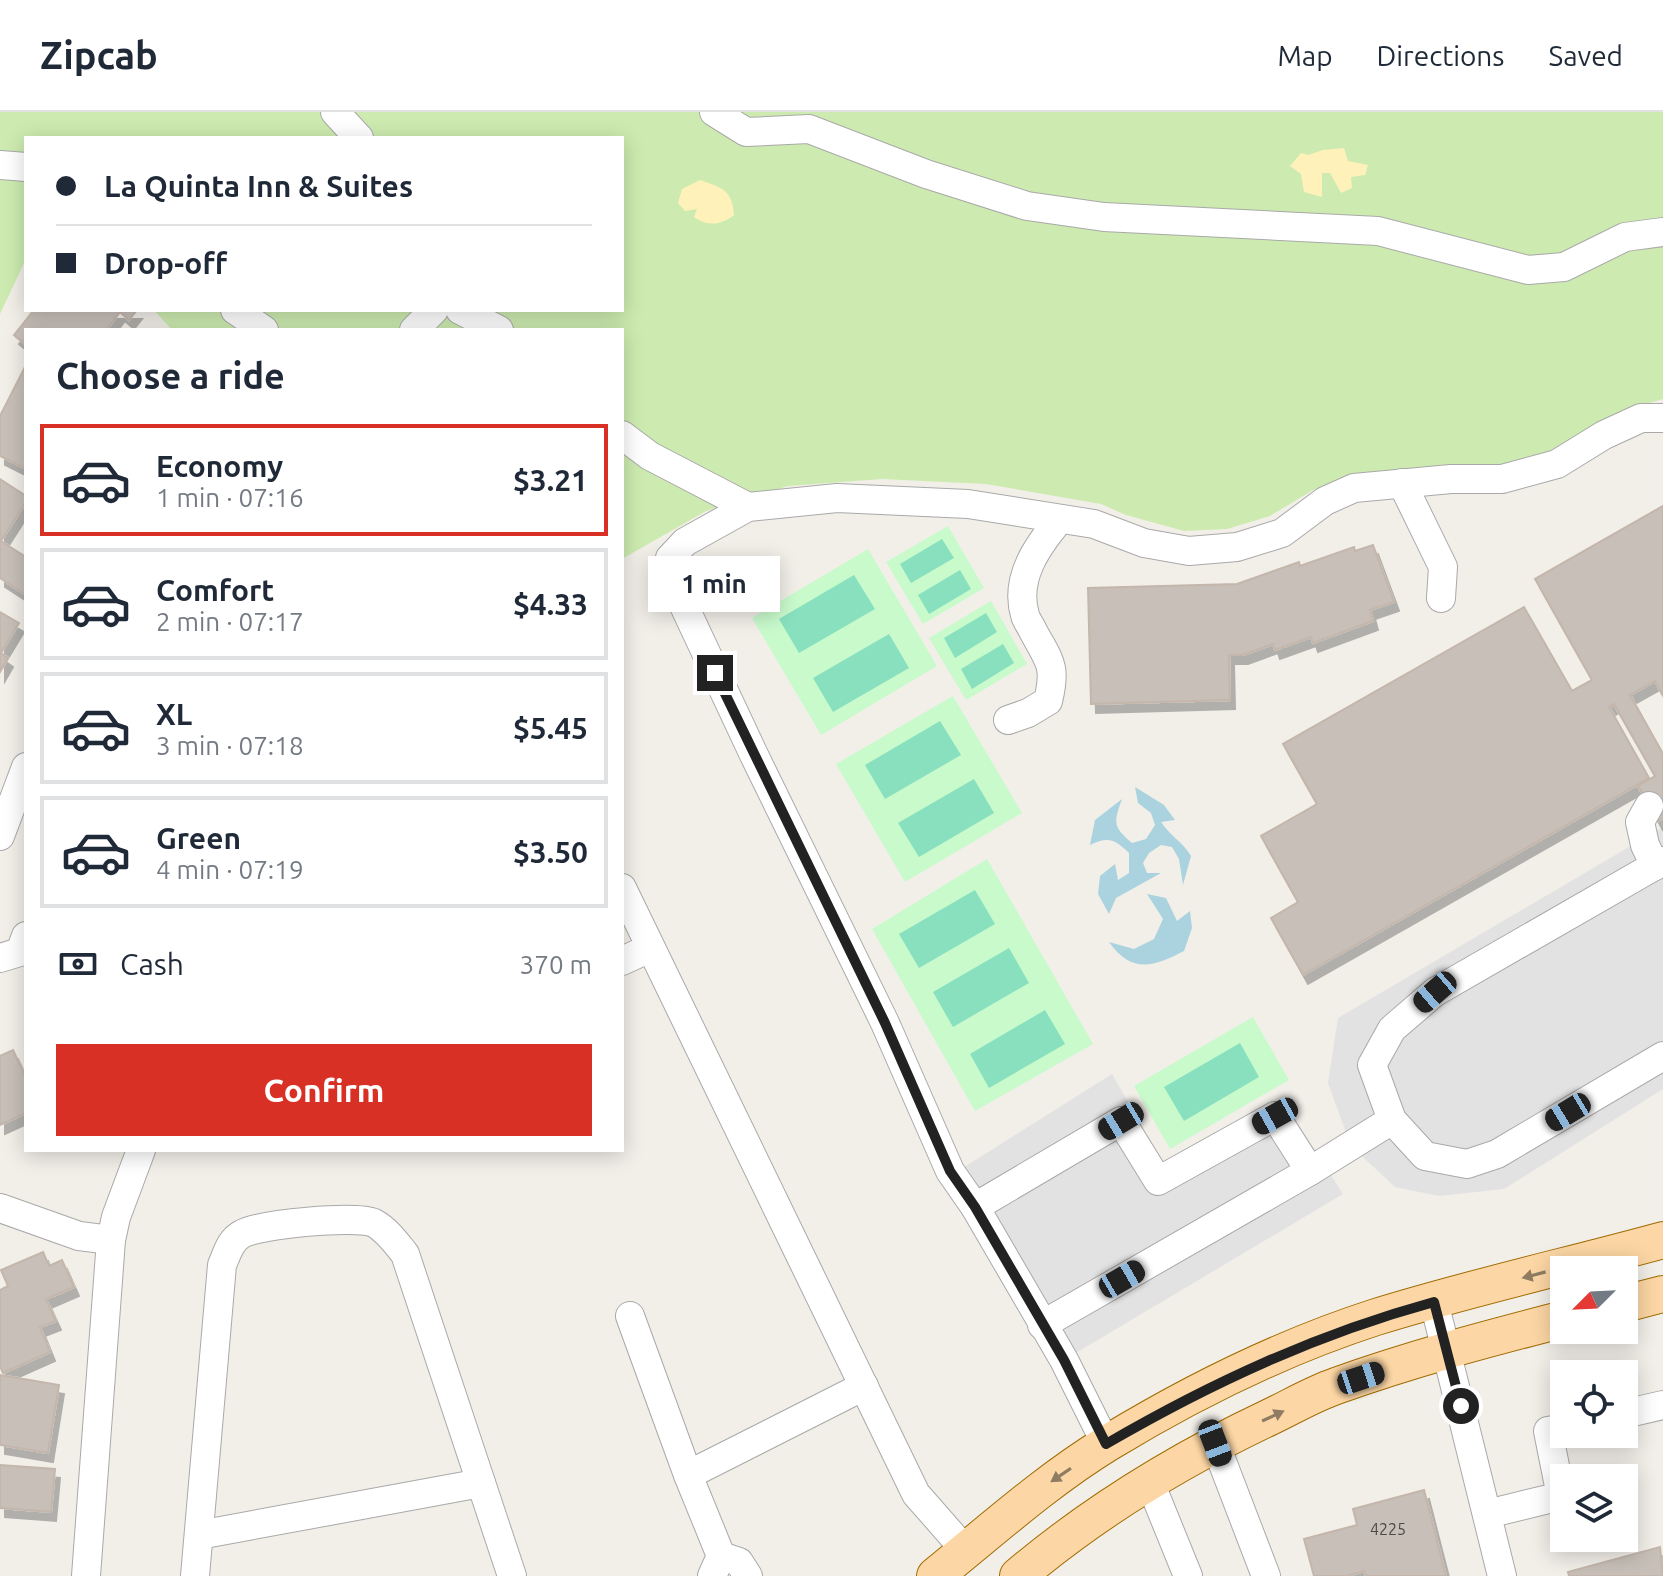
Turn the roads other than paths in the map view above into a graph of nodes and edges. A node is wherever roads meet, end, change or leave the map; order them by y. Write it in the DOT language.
graph roads {
  1 [pos="335,112"];
  2 [pos="714,112"];
  3 [pos="357,136"];
  4 [pos="0,165"];
  5 [pos="24,167"];
  6 [pos="1663,232"];
  7 [pos="238,312"];
  8 [pos="432,312"];
  9 [pos="464,312"];
  10 [pos="261,328"];
  11 [pos="416,328"];
  12 [pos="495,328"];
  13 [pos="1663,418"];
  14 [pos="624,436"];
  15 [pos="1402,483"];
  16 [pos="748,507"];
  17 [pos="1060,519"];
  18 [pos="1441,598"];
  19 [pos="1008,720"];
  20 [pos="24,772"];
  21 [pos="1649,806"];
  22 [pos="0,836"];
  23 [pos="1659,864"];
  24 [pos="624,892"];
  25 [pos="24,941"];
  26 [pos="650,948"];
  27 [pos="0,958"];
  28 [pos="624,960"];
  29 [pos="1663,1056"];
  30 [pos="1392,1120"];
  31 [pos="140,1152"];
  32 [pos="1310,1171"];
  33 [pos="975,1207"];
  34 [pos="0,1208"];
  35 [pos="111,1240"];
  36 [pos="1663,1240"];
  37 [pos="1663,1294"];
  38 [pos="1638,1300"];
  39 [pos="1434,1302"];
  40 [pos="630,1316"];
  41 [pos="1550,1323"];
  42 [pos="1042,1325"];
  43 [pos="1448,1350"];
  44 [pos="864,1386"];
  45 [pos="1663,1405"];
  46 [pos="1638,1411"];
  47 [pos="1215,1443"];
  48 [pos="1106,1444"];
  49 [pos="1551,1448"];
  50 [pos="688,1475"];
  51 [pos="1149,1480"];
  52 [pos="481,1483"];
  53 [pos="1487,1514"];
  54 [pos="199,1535"];
  55 [pos="966,1551"];
  56 [pos="717,1566"];
  57 [pos="86,1576"];
  58 [pos="195,1576"];
  59 [pos="512,1576"];
  60 [pos="748,1576"];
  61 [pos="935,1576"];
  62 [pos="1018,1576"];
  63 [pos="1188,1576"];
  64 [pos="1266,1576"];
  65 [pos="1502,1576"];
  1 -- 3 [label="street"];
  2 -- 6 [label="street"];
  4 -- 5 [label="street"];
  7 -- 10 [label="street"];
  8 -- 11 [label="street"];
  9 -- 12 [label="street"];
  13 -- 15 [label="street"];
  14 -- 16 [label="street"];
  15 -- 17 [label="street"];
  15 -- 18 [label="street"];
  16 -- 17 [label="street"];
  16 -- 33 [label="street"];
  17 -- 19 [label="street"];
  20 -- 22 [label="street"];
  21 -- 23 [label="street"];
  23 -- 30 [label="street"];
  24 -- 26 [label="street"];
  25 -- 27 [label="street"];
  26 -- 28 [label="street"];
  26 -- 44 [label="street"];
  29 -- 30 [label="street"];
  30 -- 32 [label="street"];
  31 -- 35 [label="street"];
  32 -- 33 [label="street"];
  32 -- 42 [label="street"];
  33 -- 42 [label="street"];
  34 -- 35 [label="street"];
  35 -- 57 [label="street"];
  36 -- 39 [label="main road, one-way"];
  37 -- 38 [label="main road"];
  39 -- 43 [label="street"];
  39 -- 48 [label="main road"];
  40 -- 50 [label="street"];
  41 -- 43 [label="main road"];
  42 -- 48 [label="street"];
  47 -- 43 [label="main road, one-way"];
  43 -- 53 [label="street"];
  44 -- 50 [label="street"];
  44 -- 55 [label="street"];
  45 -- 46 [label="street"];
  47 -- 51 [label="main road"];
  47 -- 64 [label="street"];
  48 -- 55 [label="main road, one-way"];
  49 -- 53 [label="street"];
  50 -- 56 [label="street"];
  51 -- 62 [label="main road"];
  51 -- 63 [label="street"];
  52 -- 54 [label="street"];
  52 -- 54 [label="street"];
  52 -- 59 [label="street"];
  53 -- 65 [label="street"];
  54 -- 58 [label="street"];
  55 -- 61 [label="main road"];
  56 -- 60 [label="street"];
}
